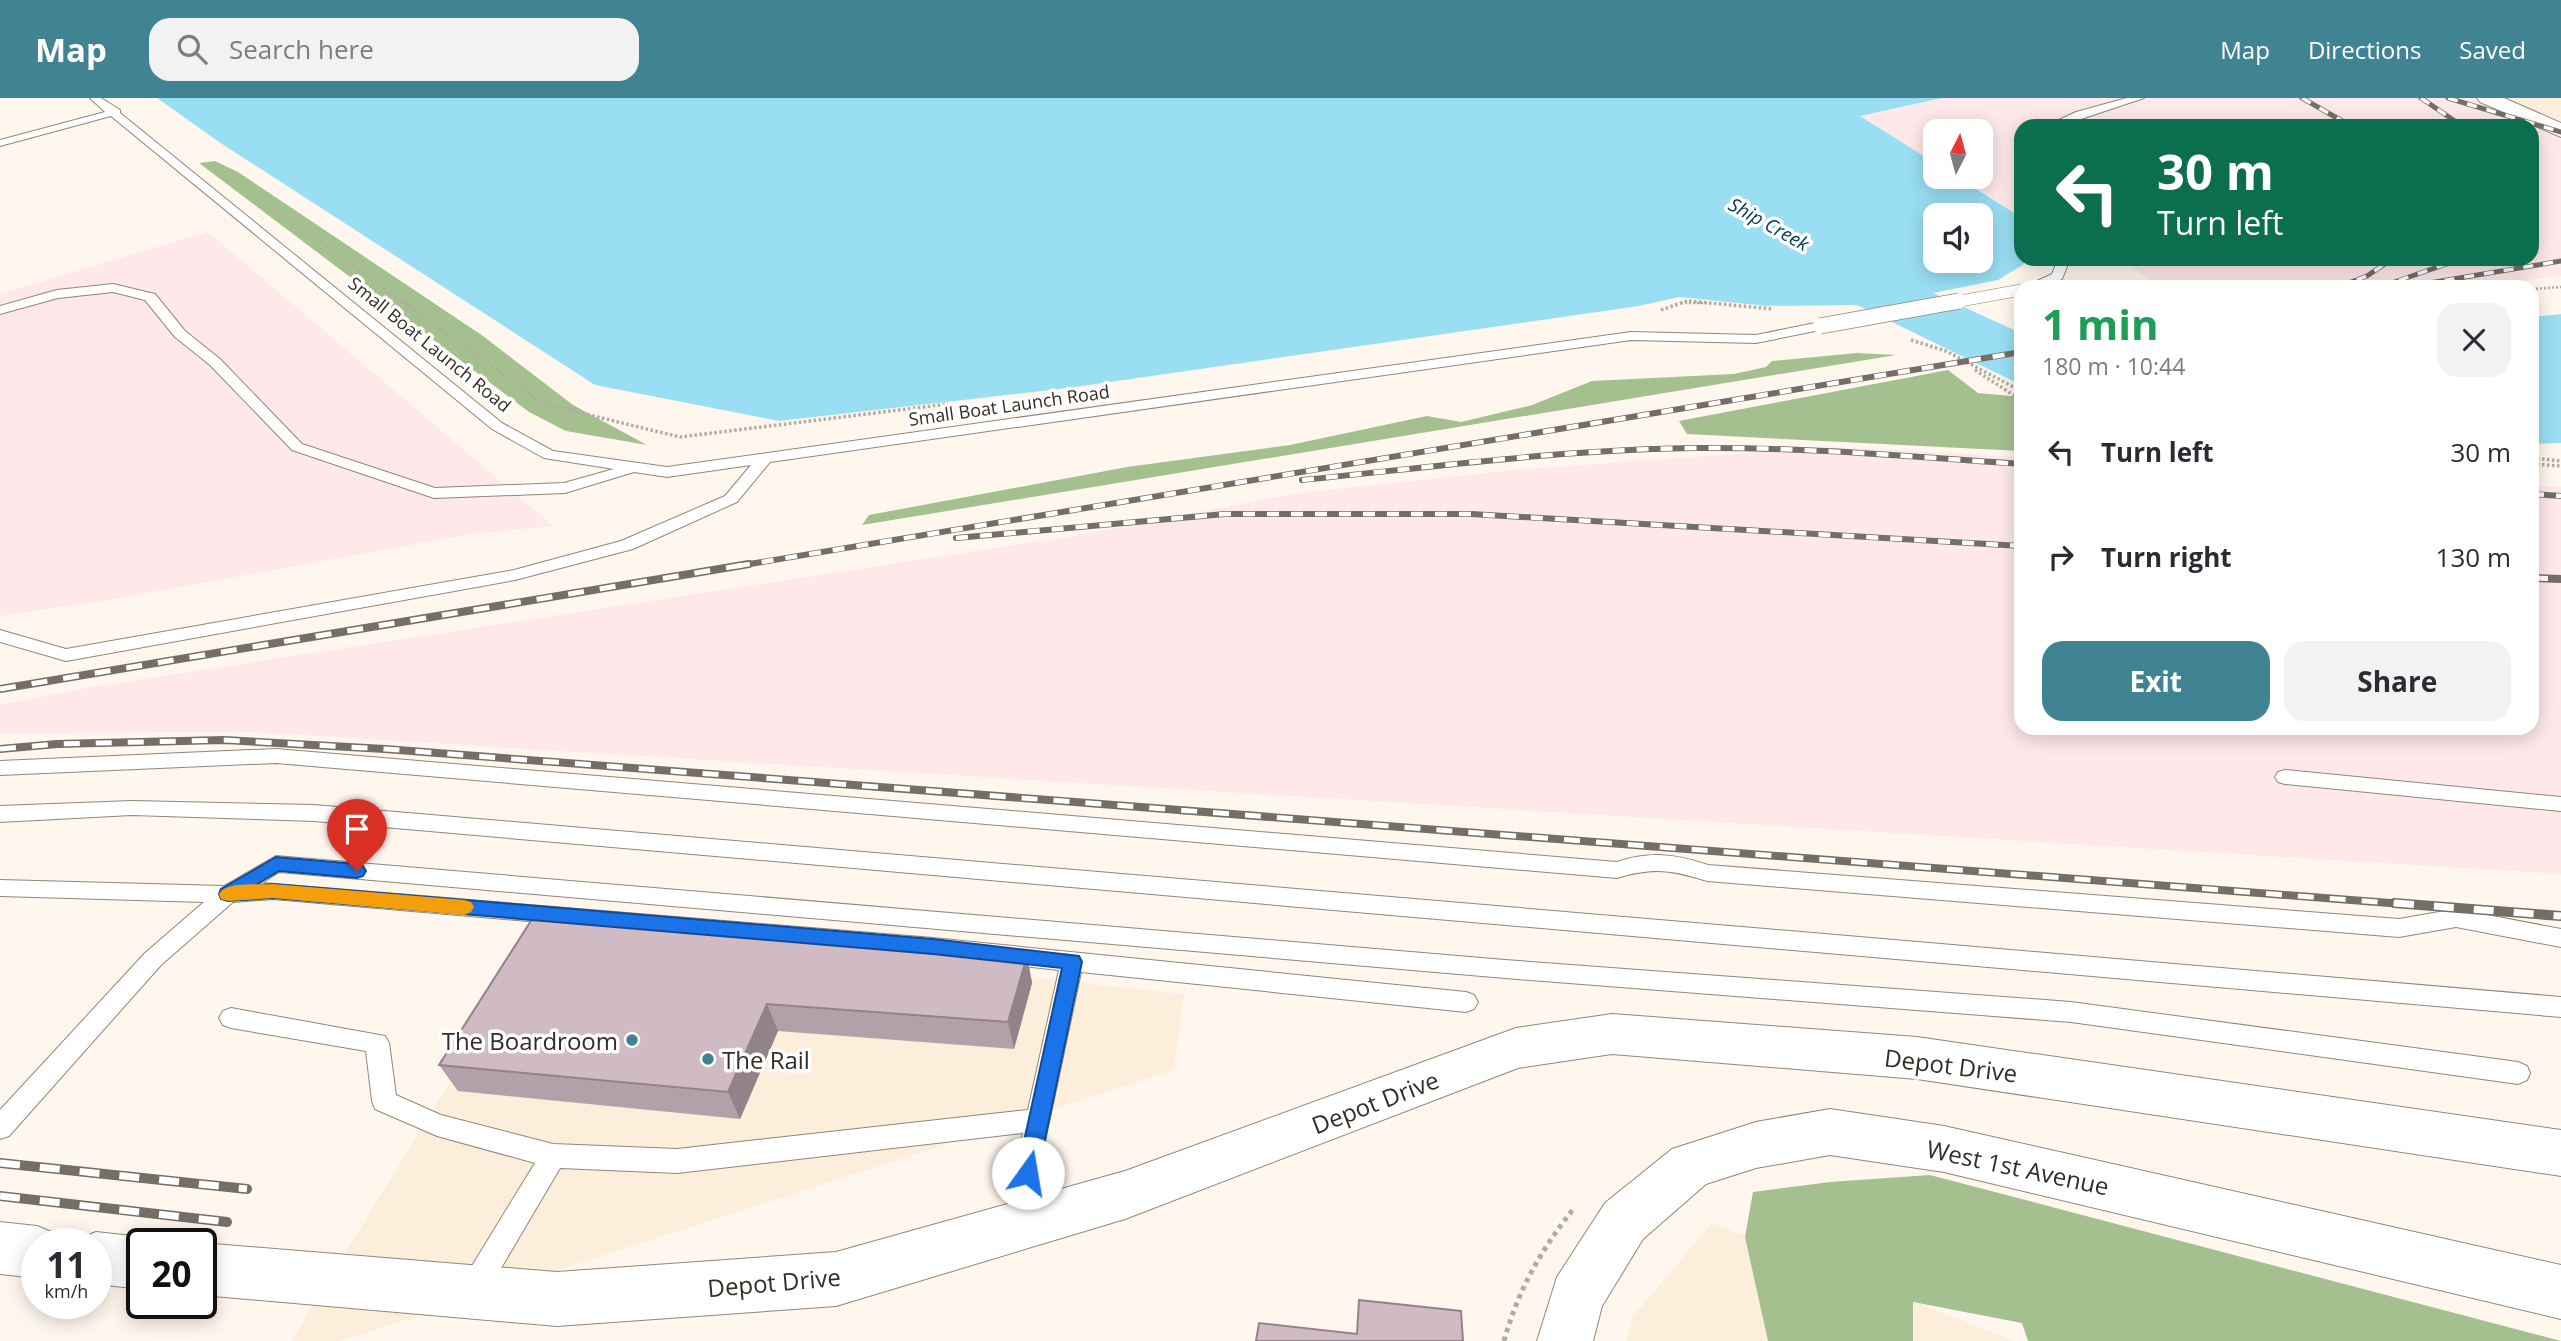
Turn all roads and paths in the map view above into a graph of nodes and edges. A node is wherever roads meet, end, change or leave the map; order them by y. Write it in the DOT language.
graph roads {
  1 [pos="95,98"];
  2 [pos="2138,98"];
  3 [pos="2487,98"];
  4 [pos="116,112"];
  5 [pos="2068,119"];
  6 [pos="2534,119"];
  7 [pos="2539,121"];
  8 [pos="2561,131"];
  9 [pos="0,143"];
  10 [pos="263,200"];
  11 [pos="2061,266"];
  12 [pos="2047,280"];
  13 [pos="2561,287"];
  14 [pos="2539,289"];
  15 [pos="2014,291"];
  16 [pos="1779,309"];
  17 [pos="0,310"];
  18 [pos="1657,312"];
  19 [pos="1909,339"];
  20 [pos="1946,351"];
  21 [pos="2014,387"];
  22 [pos="2014,395"];
  23 [pos="952,404"];
  24 [pos="764,459"];
  25 [pos="2539,459"];
  26 [pos="2539,464"];
  27 [pos="2561,464"];
  28 [pos="638,468"];
  29 [pos="0,636"];
  30 [pos="0,768"];
  31 [pos="2285,777"];
  32 [pos="2561,804"];
  33 [pos="0,814"];
  34 [pos="0,888"];
  35 [pos="228,894"];
  36 [pos="2561,938"];
  37 [pos="1072,962"];
  38 [pos="1465,1002"];
  39 [pos="2561,1007"];
  40 [pos="230,1018"];
  41 [pos="2518,1073"];
  42 [pos="1040,1120"];
  43 [pos="0,1129"];
  44 [pos="2561,1153"];
  45 [pos="553,1156"];
  46 [pos="1016,1227"];
  47 [pos="0,1248"];
  48 [pos="21,1250"];
  49 [pos="217,1270"];
  50 [pos="471,1292"];
  51 [pos="2561,1292"];
  52 [pos="1565,1341"];
  1 -- 4 [label="lane, Small Boat Launch Road"];
  2 -- 5 [label="lane"];
  3 -- 6 [label="street"];
  4 -- 9 [label="lane"];
  4 -- 28 [label="lane, Small Boat Launch Road"];
  7 -- 8 [label="street"];
  10 -- 23 [label="path"];
  11 -- 12 [label="lane"];
  13 -- 14 [label="path"];
  15 -- 24 [label="lane, Small Boat Launch Road, bridge"];
  16 -- 18 [label="path"];
  17 -- 28 [label="lane"];
  19 -- 20 [label="path"];
  20 -- 21 [label="path"];
  20 -- 22 [label="path"];
  24 -- 28 [label="lane, Small Boat Launch Road"];
  24 -- 29 [label="lane"];
  25 -- 27 [label="path"];
  26 -- 27 [label="path"];
  30 -- 36 [label="lane"];
  31 -- 32 [label="lane"];
  33 -- 39 [label="lane"];
  34 -- 35 [label="lane"];
  35 -- 37 [label="lane"];
  35 -- 41 [label="lane"];
  35 -- 43 [label="lane"];
  37 -- 38 [label="lane"];
  37 -- 42 [label="lane"];
  40 -- 45 [label="lane"];
  42 -- 45 [label="lane"];
  42 -- 46 [label="lane"];
  44 -- 46 [label="street, Depot Drive"];
  45 -- 50 [label="lane"];
  46 -- 50 [label="street, Depot Drive"];
  47 -- 48 [label="street"];
  49 -- 50 [label="street, Depot Drive"];
  51 -- 52 [label="street, West 1st Avenue"];
}
